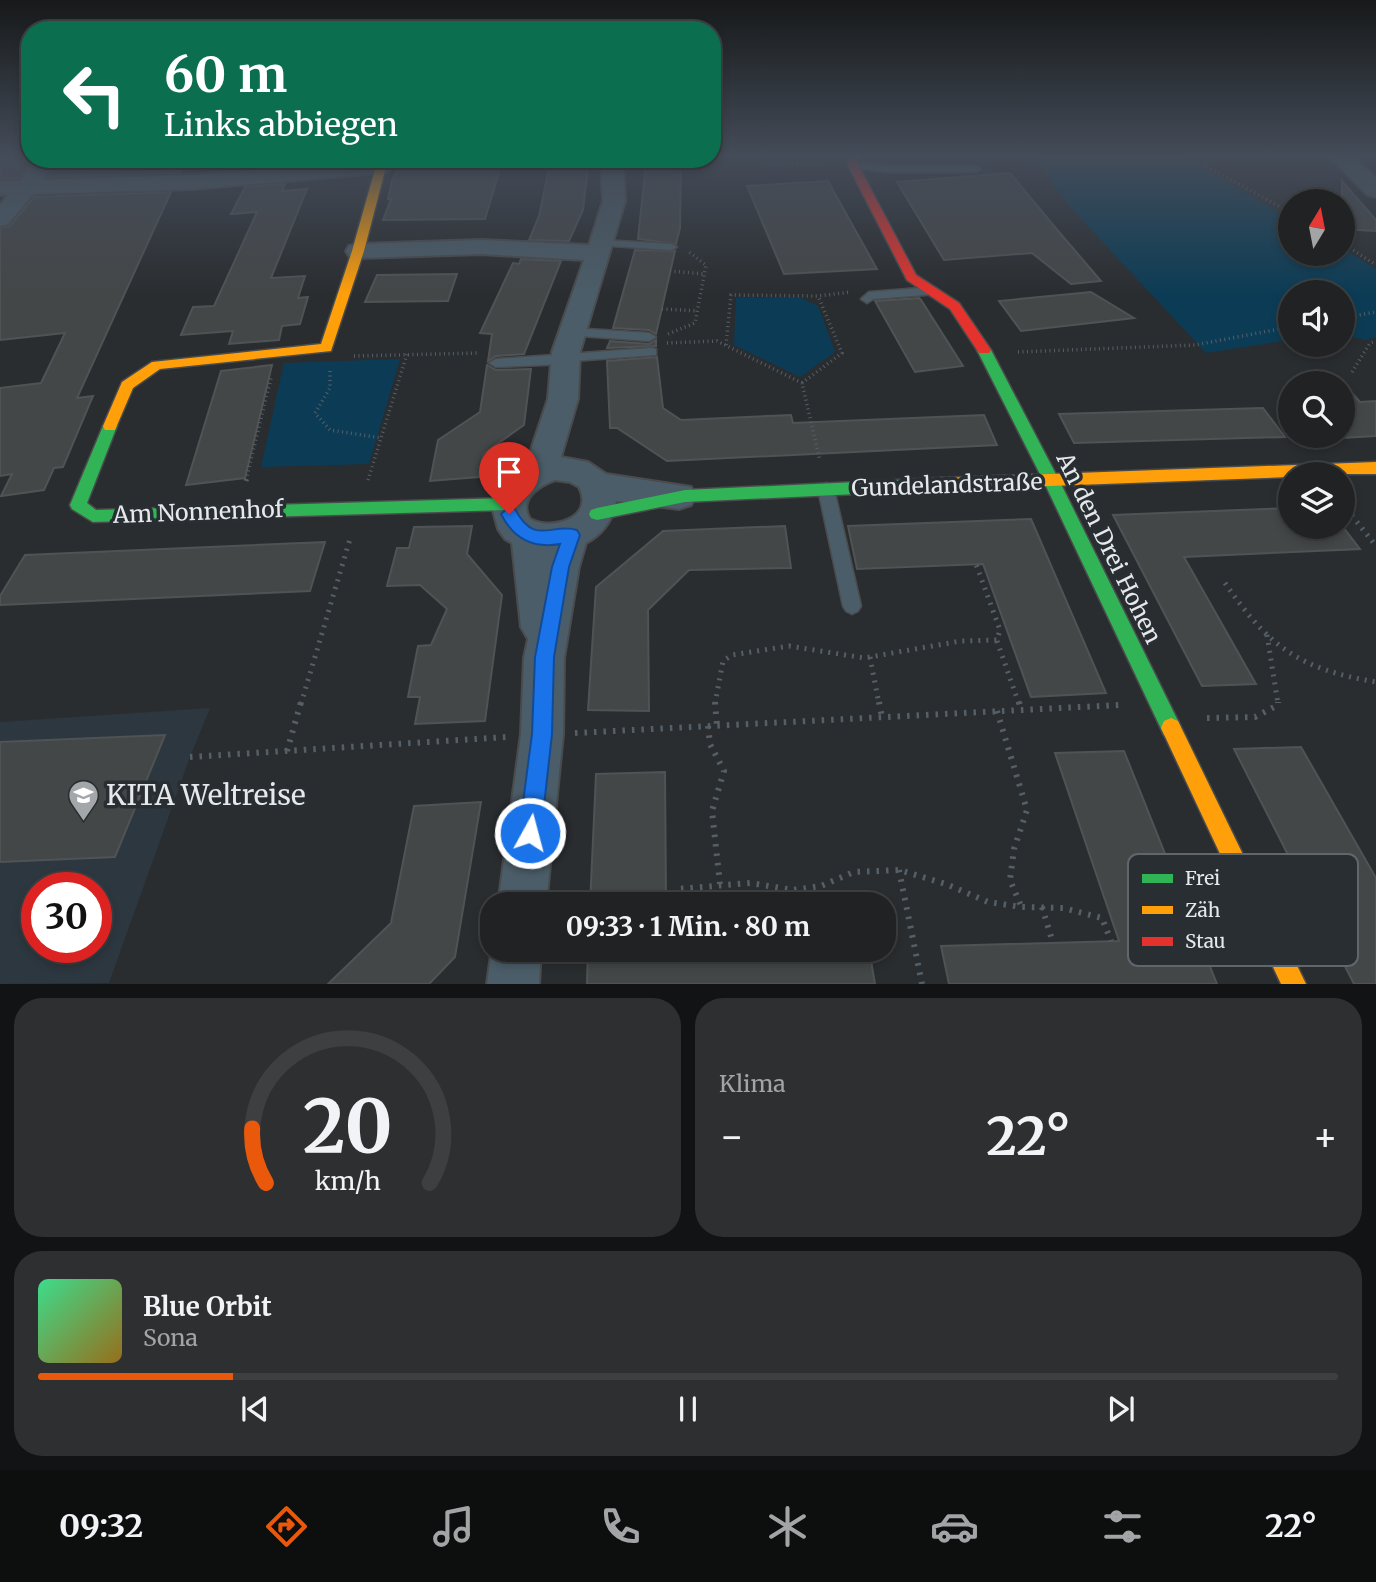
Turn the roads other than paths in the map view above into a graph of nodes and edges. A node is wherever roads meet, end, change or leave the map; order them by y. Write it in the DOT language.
graph roads {
  1 [pos="14,202"];
  2 [pos="371,202"];
  3 [pos="614,202"];
  4 [pos="874,202"];
  5 [pos="0,219"];
  6 [pos="671,247"];
  7 [pos="600,248"];
  8 [pos="358,251"];
  9 [pos="933,291"];
  10 [pos="862,295"];
  11 [pos="568,350"];
  12 [pos="491,358"];
  13 [pos="563,399"];
  14 [pos="1376,468"];
  15 [pos="541,471"];
  16 [pos="1052,482"];
  17 [pos="826,489"];
  18 [pos="685,496"];
  19 [pos="588,502"];
  20 [pos="508,504"];
  21 [pos="529,535"];
  22 [pos="852,606"];
  23 [pos="544,657"];
  24 [pos="1231,854"];
  25 [pos="524,892"];
  26 [pos="515,962"];
  27 [pos="1285,966"];
  28 [pos="513,984"];
  29 [pos="1294,984"];
  1 -- 5 [label="street"];
  2 -- 8 [label="street"];
  3 -- 7 [label="street"];
  4 -- 9 [label="street, An den Drei Hohen"];
  6 -- 7 [label="lane"];
  7 -- 8 [label="street"];
  7 -- 11 [label="street"];
  8 -- 20 [label="street, Am Nonnenhof"];
  9 -- 10 [label="lane"];
  9 -- 16 [label="street, An den Drei Hohen"];
  11 -- 11 [label="lane"];
  11 -- 12 [label="lane"];
  11 -- 13 [label="street"];
  13 -- 15 [label="street"];
  13 -- 19 [label="street"];
  14 -- 16 [label="street, Gundelandstraße"];
  15 -- 19 [label="street"];
  15 -- 20 [label="street"];
  16 -- 17 [label="street, Gundelandstraße"];
  16 -- 24 [label="street, An den Drei Hohen"];
  17 -- 18 [label="street, Gundelandstraße"];
  17 -- 22 [label="lane"];
  18 -- 19 [label="street, Gundelandstraße"];
  19 -- 21 [label="street"];
  19 -- 23 [label="street"];
  20 -- 21 [label="street"];
  21 -- 23 [label="street"];
  23 -- 25 [label="street"];
  26 -- 28 [label="street"];
  27 -- 29 [label="street, An den Drei Hohen"];
}
